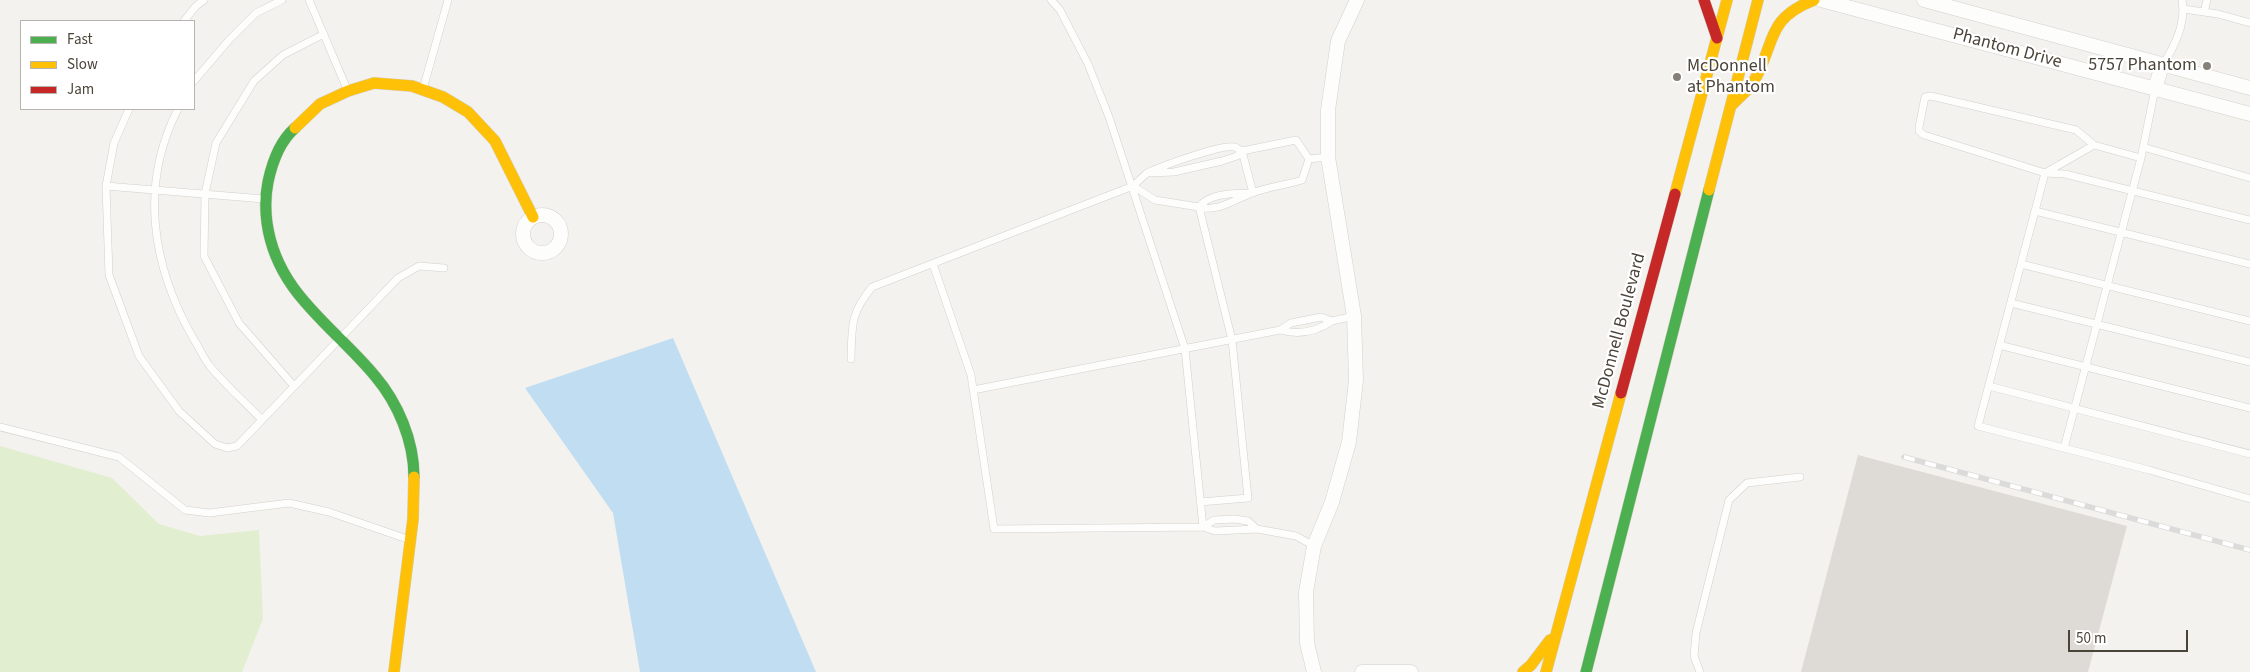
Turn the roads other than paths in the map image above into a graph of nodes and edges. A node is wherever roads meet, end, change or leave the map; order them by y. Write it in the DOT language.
graph roads {
  1 [pos="204,0"];
  2 [pos="282,0"];
  3 [pos="309,0"];
  4 [pos="448,0"];
  5 [pos="1051,0"];
  6 [pos="1357,0"];
  7 [pos="1704,0"];
  8 [pos="1727,0"];
  9 [pos="1758,0"];
  10 [pos="1814,0"];
  11 [pos="1821,0"];
  12 [pos="1924,0"];
  13 [pos="2182,0"];
  14 [pos="2207,0"];
  15 [pos="2183,9"];
  16 [pos="2204,12"];
  17 [pos="185,20"];
  18 [pos="2250,23"];
  19 [pos="324,34"];
  20 [pos="1717,38"];
  21 [pos="2162,65"];
  22 [pos="195,80"];
  23 [pos="2250,88"];
  24 [pos="2155,89"];
  25 [pos="423,90"];
  26 [pos="348,91"];
  27 [pos="1731,106"];
  28 [pos="129,110"];
  29 [pos="177,110"];
  30 [pos="2250,114"];
  31 [pos="2094,145"];
  32 [pos="2143,147"];
  33 [pos="1242,151"];
  34 [pos="1328,157"];
  35 [pos="2141,158"];
  36 [pos="1309,159"];
  37 [pos="1147,173"];
  38 [pos="2045,173"];
  39 [pos="2250,178"];
  40 [pos="106,186"];
  41 [pos="1133,186"];
  42 [pos="154,190"];
  43 [pos="2133,190"];
  44 [pos="1253,193"];
  45 [pos="205,194"];
  46 [pos="264,199"];
  47 [pos="1199,207"];
  48 [pos="2035,211"];
  49 [pos="533,217"];
  50 [pos="2250,220"];
  51 [pos="2122,232"];
  52 [pos="933,264"];
  53 [pos="2021,264"];
  54 [pos="2250,264"];
  55 [pos="444,268"];
  56 [pos="2107,286"];
  57 [pos="2011,304"];
  58 [pos="1354,316"];
  59 [pos="1332,321"];
  60 [pos="2250,321"];
  61 [pos="2097,324"];
  62 [pos="1280,330"];
  63 [pos="339,340"];
  64 [pos="1232,340"];
  65 [pos="1999,345"];
  66 [pos="1185,349"];
  67 [pos="851,359"];
  68 [pos="2250,362"];
  69 [pos="2085,367"];
  70 [pos="294,386"];
  71 [pos="1989,386"];
  72 [pos="973,390"];
  73 [pos="2075,407"];
  74 [pos="2250,408"];
  75 [pos="262,420"];
  76 [pos="0,427"];
  77 [pos="2064,448"];
  78 [pos="2250,454"];
  79 [pos="1800,477"];
  80 [pos="2250,499"];
  81 [pos="1200,502"];
  82 [pos="1203,527"];
  83 [pos="411,540"];
  84 [pos="1314,546"];
  85 [pos="1557,630"];
  86 [pos="1588,670"];
  87 [pos="394,672"];
  88 [pos="1314,672"];
  89 [pos="1362,672"];
  90 [pos="1411,672"];
  91 [pos="1523,672"];
  92 [pos="1546,672"];
  93 [pos="1700,672"];
  1 -- 17 [label="lane"];
  2 -- 22 [label="lane"];
  3 -- 19 [label="lane"];
  4 -- 25 [label="lane"];
  5 -- 41 [label="lane"];
  6 -- 34 [label="street"];
  7 -- 20 [label="main road"];
  8 -- 20 [label="main road, McDonnell Boulevard"];
  9 -- 27 [label="main road"];
  10 -- 27 [label="main road"];
  11 -- 24 [label="street, Phantom Drive"];
  12 -- 21 [label="street, Phantom Drive"];
  13 -- 15 [label="lane"];
  14 -- 16 [label="lane"];
  15 -- 16 [label="lane"];
  15 -- 21 [label="lane"];
  16 -- 18 [label="lane"];
  19 -- 26 [label="lane"];
  19 -- 45 [label="lane"];
  20 -- 85 [label="main road, McDonnell Boulevard"];
  21 -- 23 [label="street, Phantom Drive"];
  21 -- 24 [label="street"];
  24 -- 30 [label="street, Phantom Drive"];
  24 -- 32 [label="lane"];
  25 -- 26 [label="main road"];
  25 -- 49 [label="main road"];
  26 -- 46 [label="main road"];
  27 -- 86 [label="main road"];
  28 -- 40 [label="lane"];
  29 -- 42 [label="lane"];
  31 -- 35 [label="lane"];
  31 -- 38 [label="lane"];
  31 -- 38 [label="lane"];
  32 -- 35 [label="lane"];
  32 -- 39 [label="lane"];
  33 -- 36 [label="lane"];
  33 -- 37 [label="lane"];
  33 -- 37 [label="lane"];
  33 -- 44 [label="lane"];
  34 -- 36 [label="lane"];
  34 -- 58 [label="street"];
  35 -- 43 [label="lane"];
  36 -- 44 [label="lane"];
  37 -- 41 [label="lane"];
  38 -- 43 [label="lane"];
  38 -- 48 [label="lane"];
  40 -- 42 [label="lane"];
  40 -- 75 [label="lane"];
  41 -- 47 [label="lane"];
  41 -- 52 [label="lane"];
  41 -- 66 [label="lane"];
  42 -- 45 [label="lane"];
  42 -- 75 [label="lane"];
  43 -- 50 [label="lane"];
  43 -- 51 [label="lane"];
  44 -- 47 [label="lane"];
  45 -- 46 [label="lane"];
  45 -- 70 [label="lane"];
  46 -- 63 [label="main road"];
  47 -- 64 [label="lane"];
  48 -- 51 [label="lane"];
  48 -- 53 [label="lane"];
  51 -- 54 [label="lane"];
  51 -- 56 [label="lane"];
  52 -- 67 [label="lane"];
  52 -- 72 [label="lane"];
  53 -- 56 [label="lane"];
  53 -- 57 [label="lane"];
  55 -- 63 [label="lane"];
  56 -- 60 [label="lane"];
  56 -- 61 [label="lane"];
  57 -- 61 [label="lane"];
  57 -- 65 [label="lane"];
  58 -- 59 [label="lane"];
  58 -- 84 [label="street"];
  59 -- 62 [label="lane"];
  59 -- 62 [label="lane"];
  61 -- 68 [label="lane"];
  61 -- 69 [label="lane"];
  62 -- 64 [label="lane"];
  63 -- 70 [label="lane"];
  63 -- 83 [label="main road"];
  64 -- 66 [label="lane"];
  64 -- 81 [label="lane"];
  65 -- 69 [label="lane"];
  65 -- 71 [label="lane"];
  66 -- 72 [label="lane"];
  66 -- 81 [label="lane"];
  69 -- 73 [label="lane"];
  69 -- 74 [label="lane"];
  70 -- 75 [label="lane"];
  71 -- 73 [label="lane"];
  71 -- 77 [label="lane"];
  72 -- 82 [label="lane"];
  73 -- 77 [label="lane"];
  73 -- 78 [label="lane"];
  76 -- 83 [label="lane"];
  77 -- 80 [label="lane"];
  79 -- 93 [label="lane"];
  81 -- 82 [label="lane"];
  82 -- 84 [label="lane"];
  83 -- 87 [label="main road"];
  84 -- 88 [label="street"];
  85 -- 91 [label="main road"];
  85 -- 92 [label="main road, McDonnell Boulevard"];
  89 -- 90 [label="street"];
}
